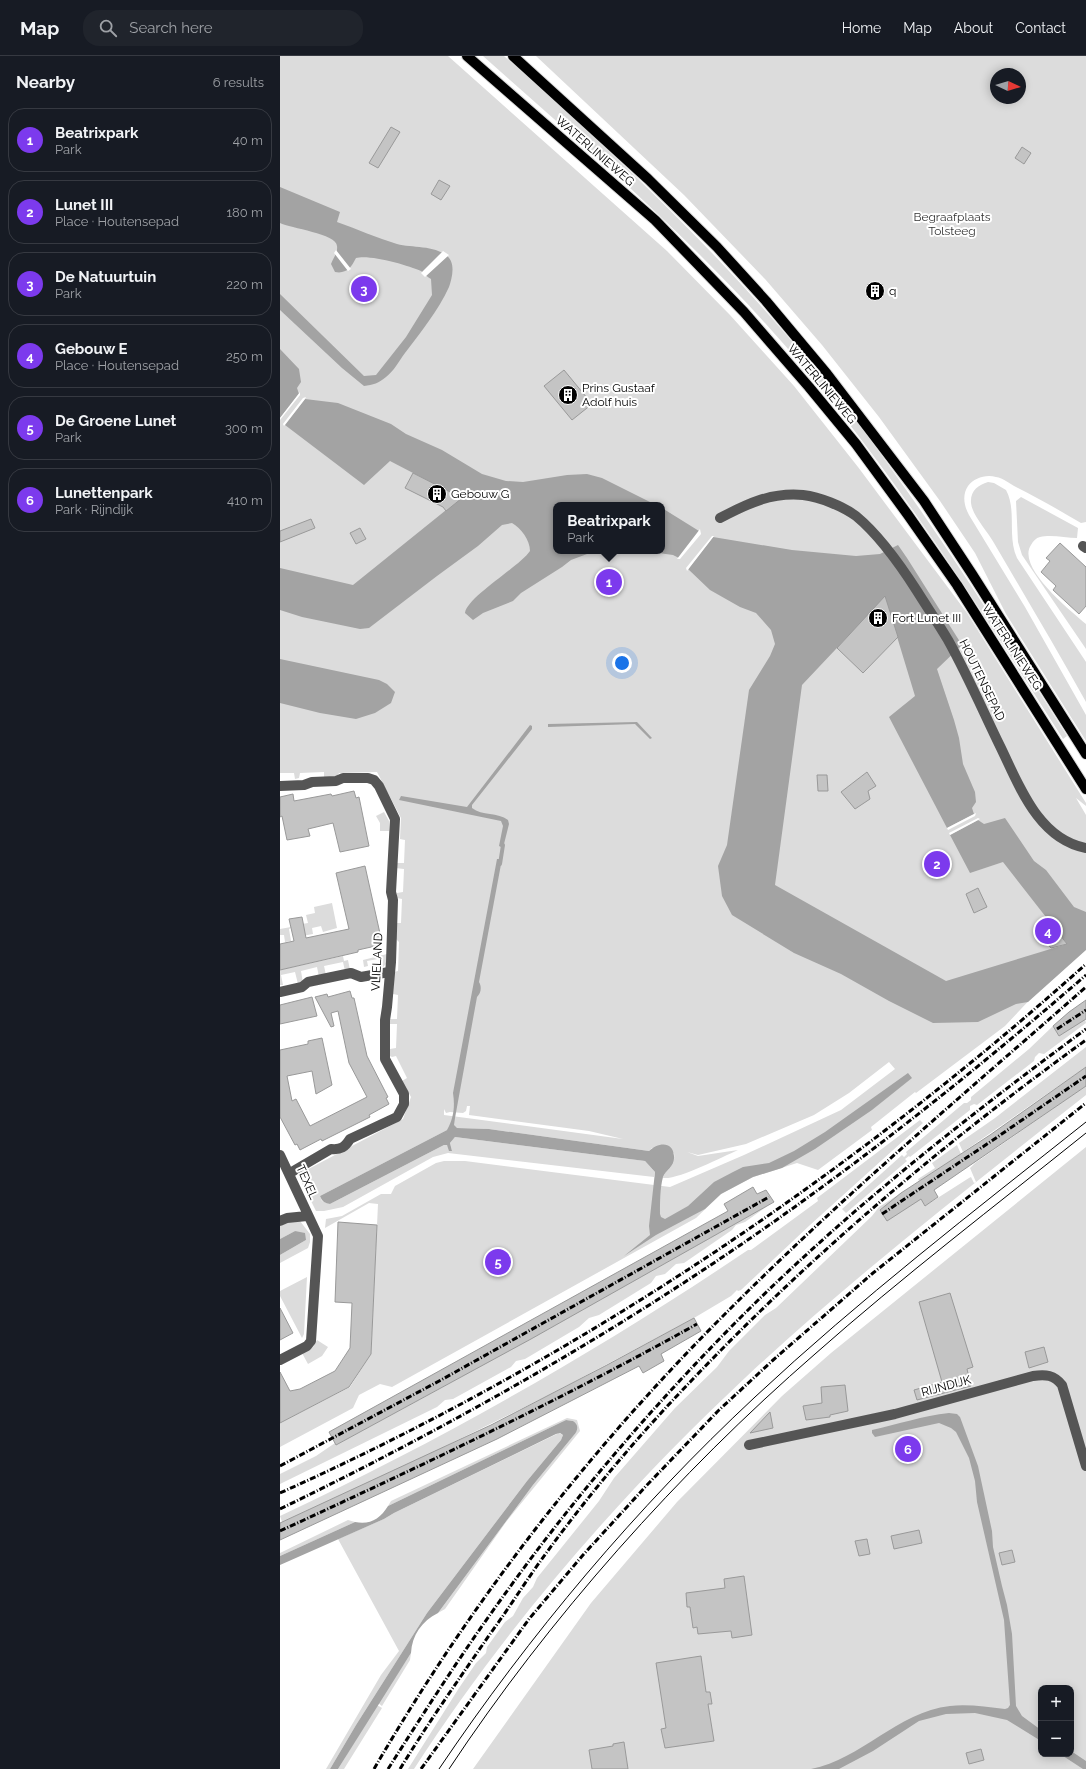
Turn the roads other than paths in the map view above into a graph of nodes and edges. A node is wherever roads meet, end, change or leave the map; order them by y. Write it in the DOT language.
graph roads {
  1 [pos="467,56"];
  2 [pos="513,56"];
  3 [pos="720,518"];
  4 [pos="1086,754"];
  5 [pos="280,786"];
  6 [pos="1086,789"];
  7 [pos="1086,848"];
  8 [pos="389,972"];
  9 [pos="280,992"];
  10 [pos="280,1155"];
  11 [pos="290,1173"];
  12 [pos="307,1216"];
  13 [pos="280,1221"];
  14 [pos="280,1360"];
  15 [pos="750,1445"];
  16 [pos="1086,1466"];
  1 -- 6 [label="main road, WATERLINIEWEG"];
  2 -- 4 [label="main road, WATERLINIEWEG"];
  3 -- 7 [label="street, HOUTENSEPAD"];
  5 -- 8 [label="street, VLIELAND"];
  8 -- 9 [label="street"];
  8 -- 11 [label="street, VLIELAND"];
  10 -- 11 [label="street, TEXEL"];
  11 -- 12 [label="street, TEXEL"];
  12 -- 13 [label="street, TEXEL"];
  12 -- 14 [label="street"];
  15 -- 16 [label="street, RIJNDIJK"];
}
